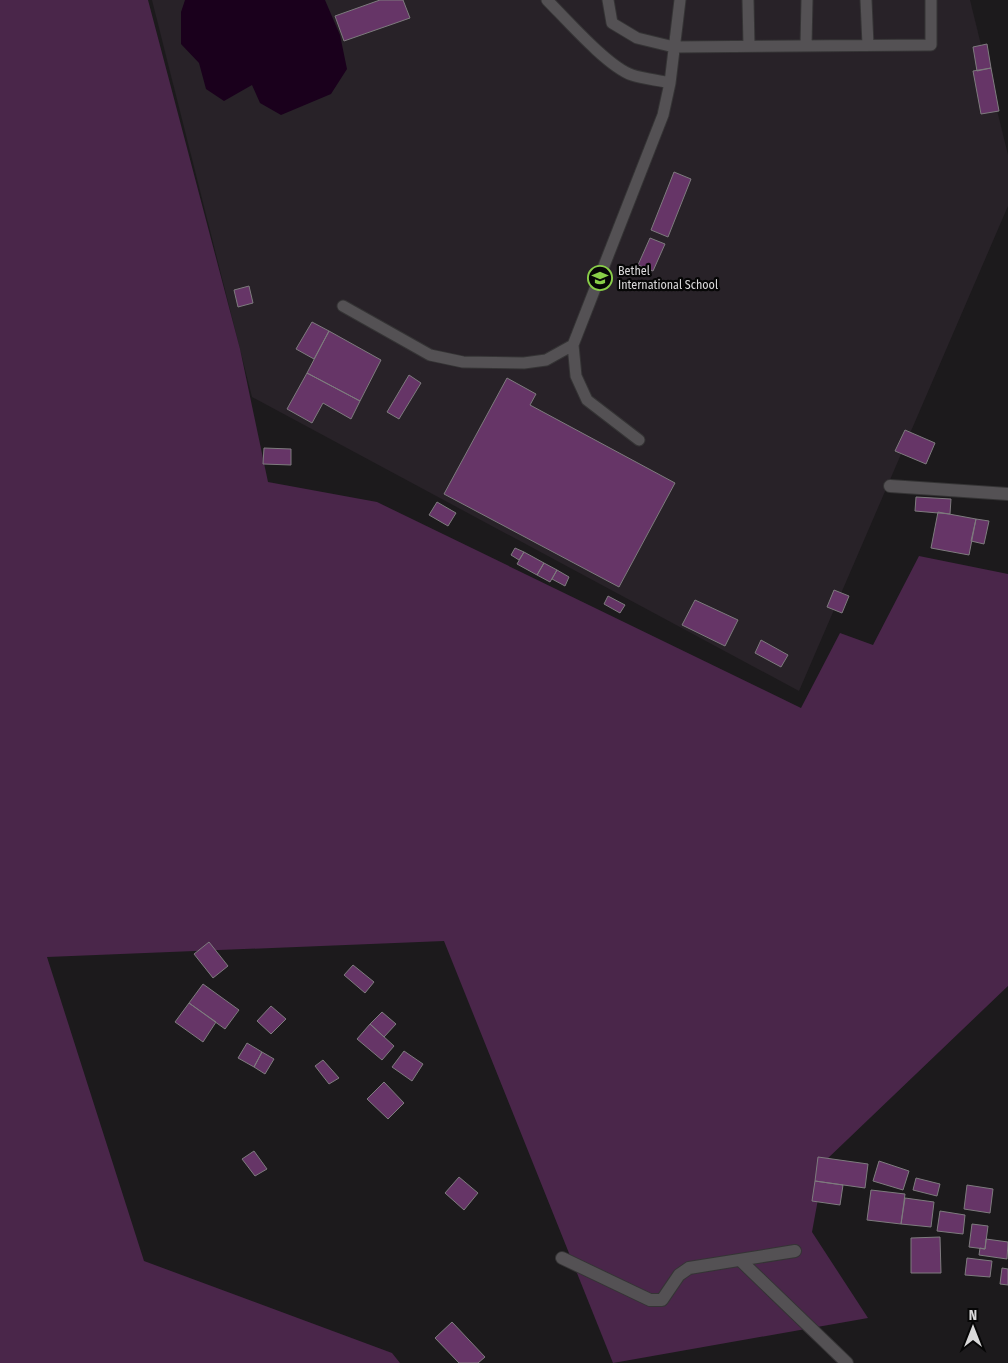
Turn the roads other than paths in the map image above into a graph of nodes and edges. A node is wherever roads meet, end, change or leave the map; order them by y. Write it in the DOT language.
graph roads {
  1 [pos="547,0"];
  2 [pos="608,0"];
  3 [pos="680,0"];
  4 [pos="748,0"];
  5 [pos="807,0"];
  6 [pos="866,0"];
  7 [pos="930,0"];
  8 [pos="749,45"];
  9 [pos="806,45"];
  10 [pos="868,45"];
  11 [pos="674,47"];
  12 [pos="670,83"];
  13 [pos="344,306"];
  14 [pos="573,346"];
  15 [pos="639,440"];
  16 [pos="890,486"];
  17 [pos="1008,494"];
  18 [pos="795,1250"];
  19 [pos="562,1258"];
  20 [pos="740,1260"];
  21 [pos="847,1363"];
  1 -- 12 [label="lane"];
  2 -- 11 [label="lane"];
  3 -- 11 [label="lane"];
  4 -- 8 [label="lane"];
  5 -- 9 [label="lane"];
  6 -- 10 [label="lane"];
  7 -- 10 [label="lane"];
  8 -- 9 [label="lane"];
  8 -- 11 [label="lane"];
  9 -- 10 [label="lane"];
  11 -- 12 [label="lane"];
  12 -- 14 [label="lane"];
  13 -- 14 [label="lane"];
  14 -- 15 [label="lane"];
  16 -- 17 [label="street"];
  18 -- 20 [label="street"];
  19 -- 20 [label="street"];
  20 -- 21 [label="street"];
}
